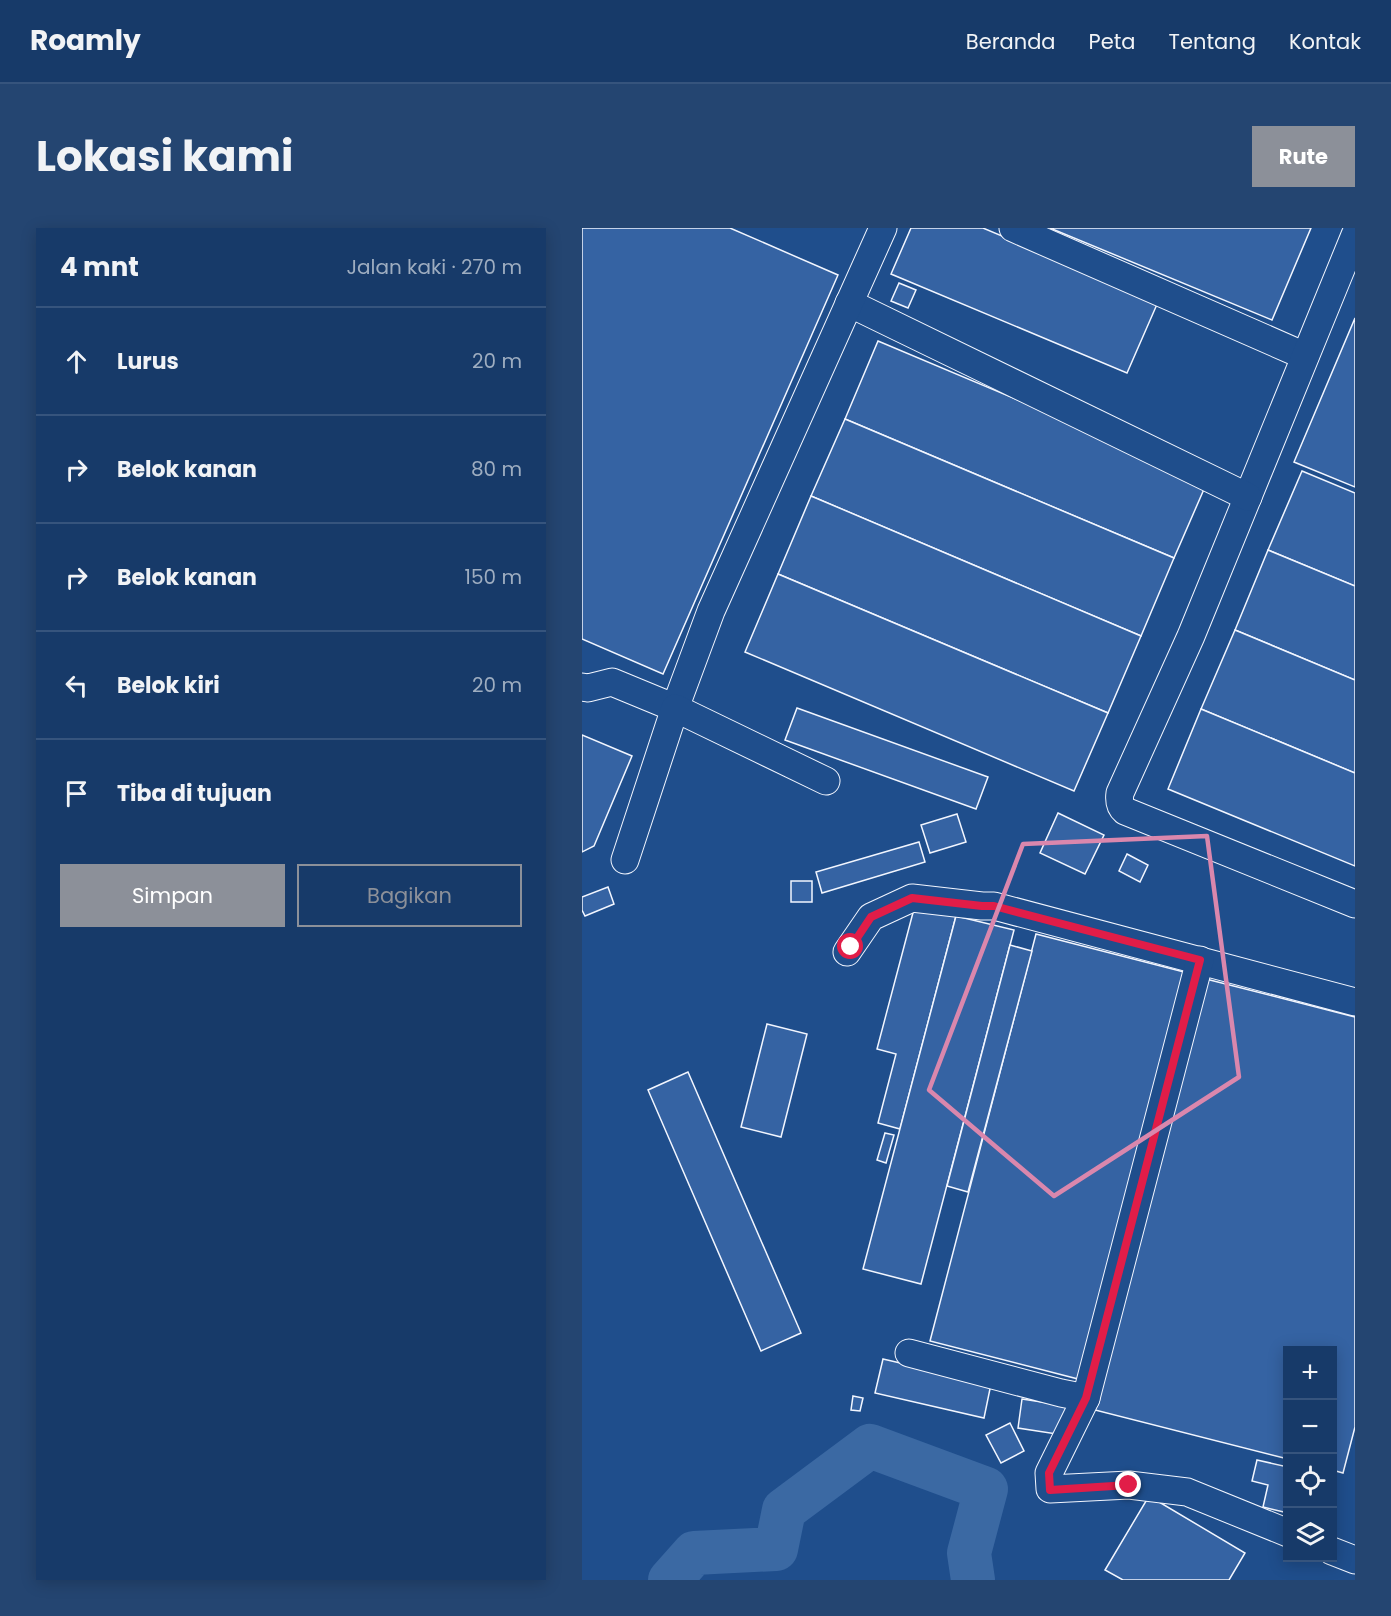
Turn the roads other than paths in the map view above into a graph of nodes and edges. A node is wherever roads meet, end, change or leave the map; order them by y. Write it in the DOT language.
graph roads {
  1 [pos="883,228"];
  2 [pos="1012,228"];
  3 [pos="1355,235"];
  4 [pos="849,303"];
  5 [pos="1305,356"];
  6 [pos="1248,497"];
  7 [pos="582,687"];
  8 [pos="675,708"];
  9 [pos="826,781"];
  10 [pos="625,860"];
  11 [pos="1355,904"];
  12 [pos="847,952"];
  13 [pos="1200,960"];
  14 [pos="1355,1002"];
  15 [pos="909,1353"];
  16 [pos="1086,1398"];
  17 [pos="1283,1531"];
  18 [pos="1337,1553"];
  19 [pos="1355,1560"];
  1 -- 4 [label="lane"];
  2 -- 5 [label="lane"];
  3 -- 5 [label="lane"];
  4 -- 6 [label="lane"];
  4 -- 8 [label="lane"];
  5 -- 6 [label="lane"];
  6 -- 11 [label="lane"];
  7 -- 8 [label="lane"];
  8 -- 9 [label="lane"];
  8 -- 10 [label="lane"];
  12 -- 13 [label="lane"];
  13 -- 14 [label="lane"];
  13 -- 16 [label="lane"];
  15 -- 16 [label="lane"];
  16 -- 17 [label="lane"];
  18 -- 19 [label="lane"];
}
